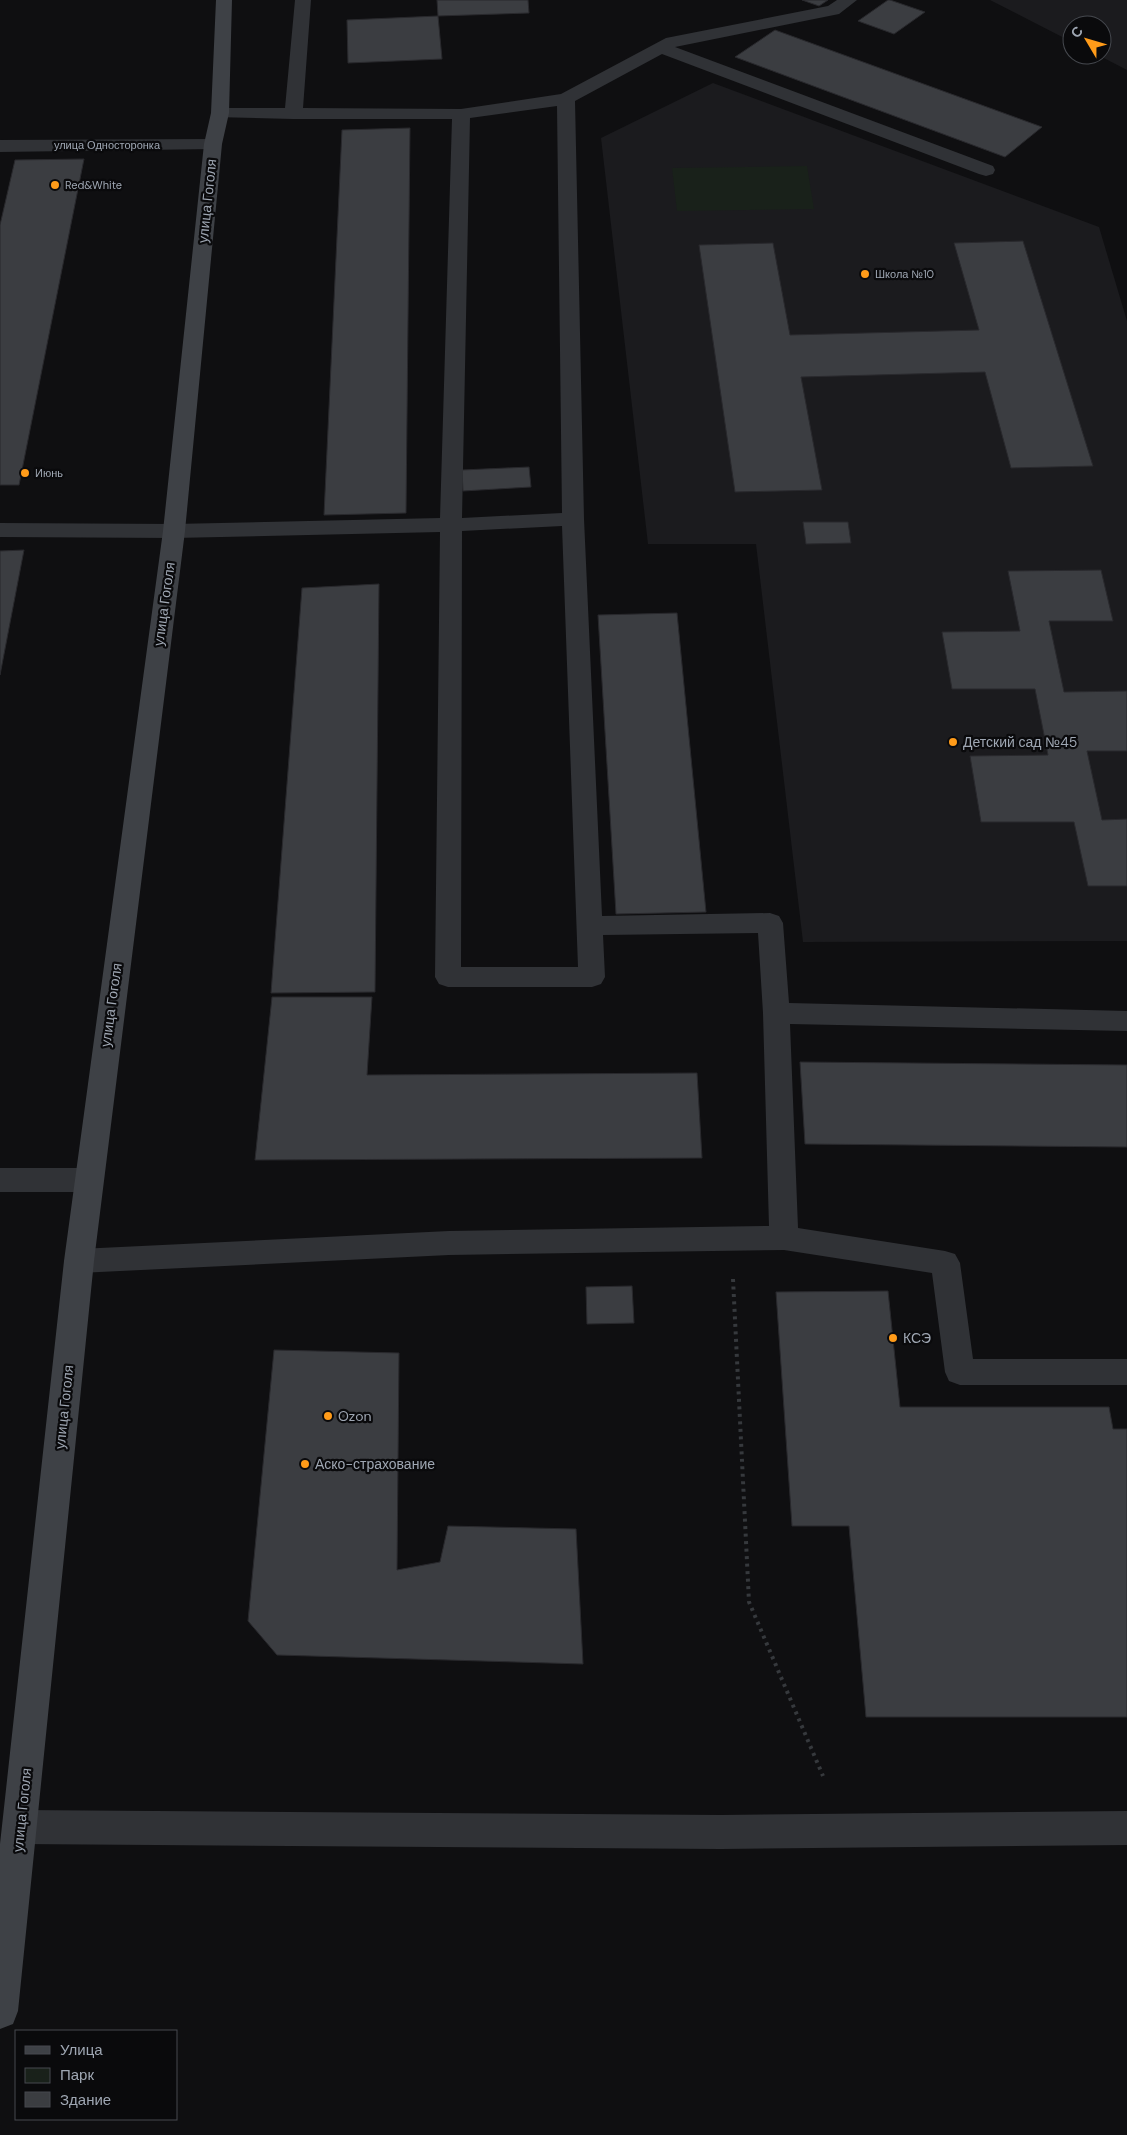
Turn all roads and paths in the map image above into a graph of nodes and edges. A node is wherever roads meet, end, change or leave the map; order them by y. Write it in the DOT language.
graph roads {
  1 [pos="224,0"];
  2 [pos="303,0"];
  3 [pos="849,0"];
  4 [pos="661,48"];
  5 [pos="566,99"];
  6 [pos="220,113"];
  7 [pos="293,114"];
  8 [pos="461,114"];
  9 [pos="213,144"];
  10 [pos="0,146"];
  11 [pos="986,170"];
  12 [pos="573,519"];
  13 [pos="451,525"];
  14 [pos="0,530"];
  15 [pos="174,531"];
  16 [pos="590,926"];
  17 [pos="776,1013"];
  18 [pos="1127,1021"];
  19 [pos="0,1180"];
  20 [pos="88,1180"];
  21 [pos="784,1238"];
  22 [pos="731,1239"];
  23 [pos="79,1261"];
  24 [pos="1127,1372"];
  25 [pos="823,1776"];
  26 [pos="20,1826"];
  27 [pos="1127,1828"];
  28 [pos="0,2011"];
  1 -- 6 [label="main road, улица Гоголя"];
  2 -- 7 [label="street"];
  3 -- 4 [label="street"];
  4 -- 5 [label="street"];
  4 -- 11 [label="street"];
  5 -- 8 [label="street"];
  5 -- 12 [label="street"];
  6 -- 7 [label="street"];
  6 -- 9 [label="main road, улица Гоголя"];
  7 -- 8 [label="street"];
  8 -- 13 [label="street"];
  9 -- 10 [label="street, улица Односторонка"];
  9 -- 15 [label="main road, улица Гоголя"];
  12 -- 13 [label="street"];
  12 -- 16 [label="street"];
  13 -- 15 [label="street"];
  13 -- 16 [label="street"];
  14 -- 15 [label="street"];
  15 -- 20 [label="main road, улица Гоголя"];
  16 -- 17 [label="street"];
  17 -- 18 [label="street"];
  17 -- 21 [label="street"];
  19 -- 20 [label="street"];
  20 -- 23 [label="main road, улица Гоголя"];
  21 -- 22 [label="street"];
  21 -- 24 [label="street"];
  22 -- 23 [label="street"];
  22 -- 25 [label="path"];
  23 -- 26 [label="main road, улица Гоголя"];
  26 -- 27 [label="street"];
  26 -- 28 [label="main road, улица Гоголя"];
}
